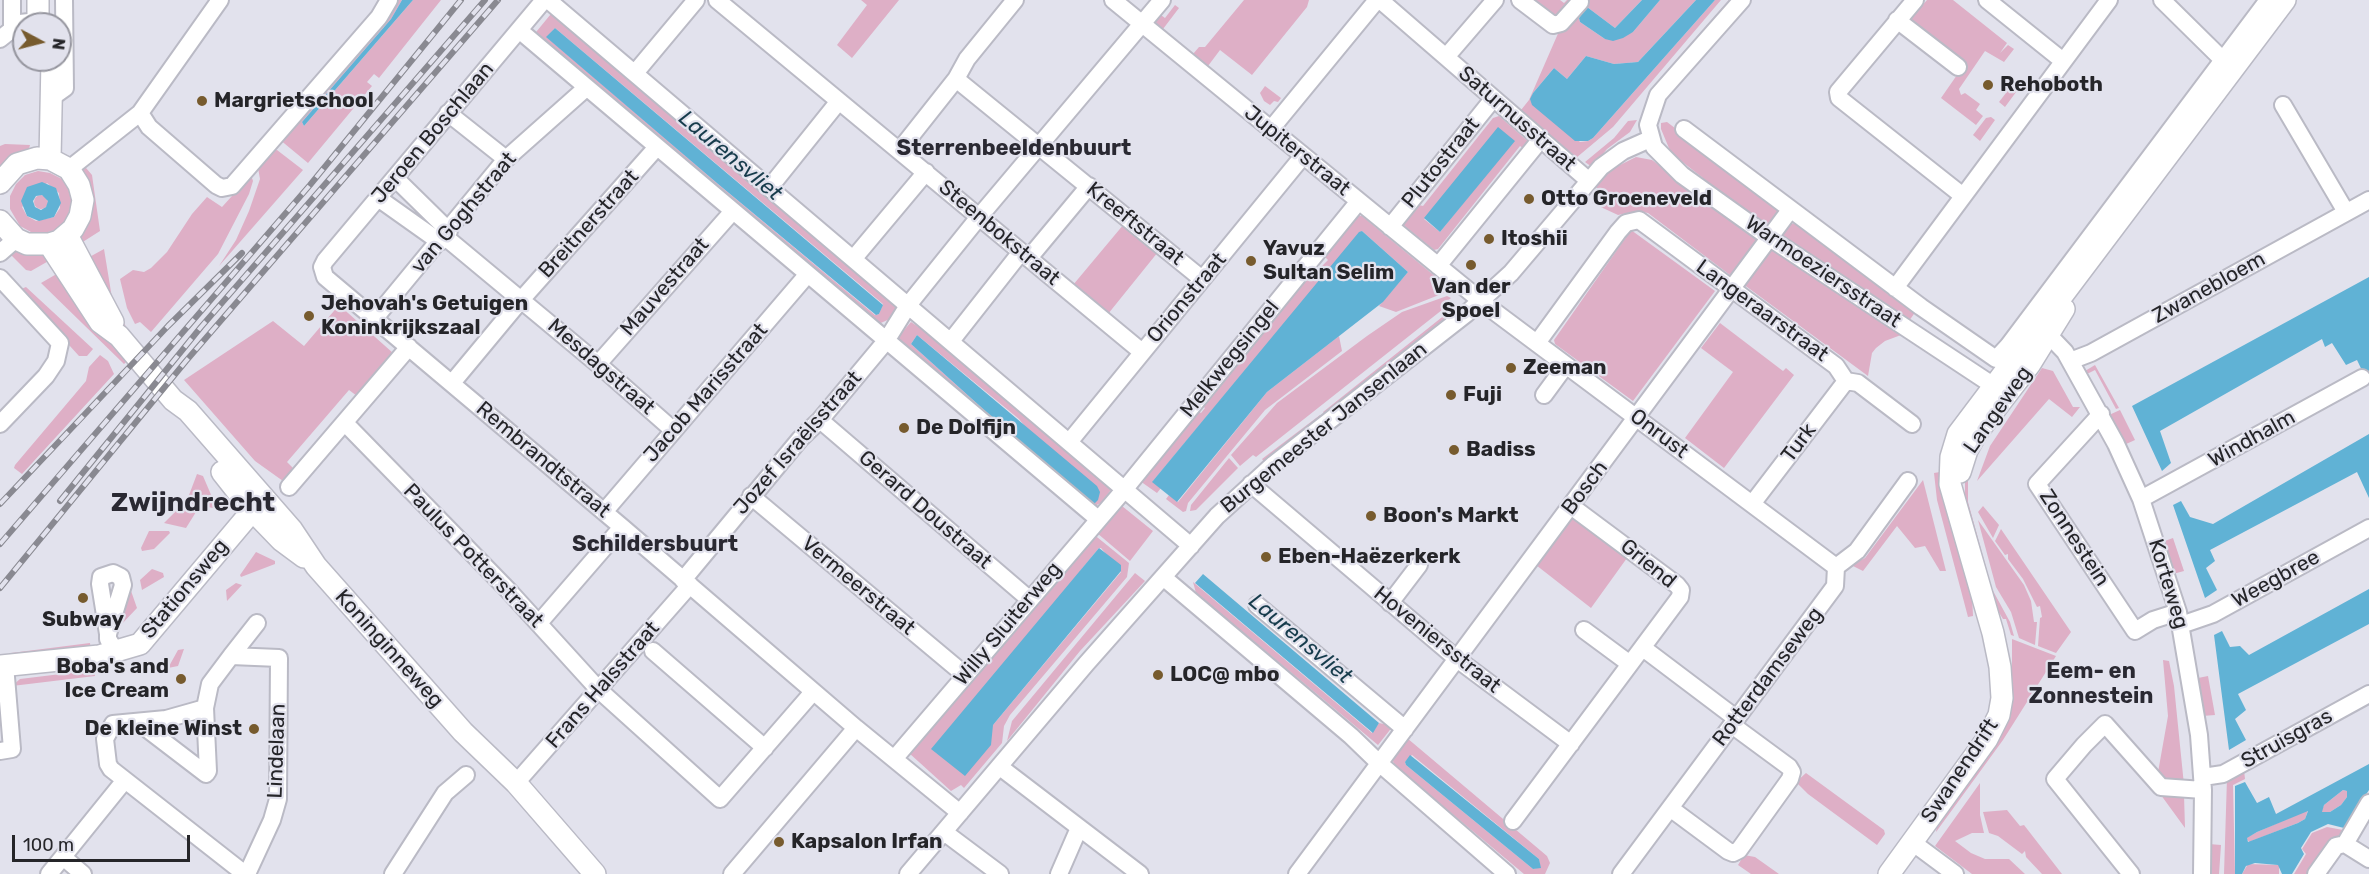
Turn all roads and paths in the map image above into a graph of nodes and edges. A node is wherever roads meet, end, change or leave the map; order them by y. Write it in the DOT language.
graph roads {
  1 [pos="12,0"];
  2 [pos="64,0"];
  3 [pos="220,0"];
  4 [pos="389,0"];
  5 [pos="546,0"];
  6 [pos="696,0"];
  7 [pos="717,0"];
  8 [pos="1113,0"];
  9 [pos="1162,0"];
  10 [pos="1378,0"];
  11 [pos="1496,0"];
  12 [pos="1520,0"];
  13 [pos="1742,0"];
  14 [pos="1915,0"];
  15 [pos="1987,0"];
  16 [pos="2109,0"];
  17 [pos="2162,0"];
  18 [pos="2268,0"];
  19 [pos="2285,0"];
  20 [pos="1010,2"];
  21 [pos="1580,2"];
  22 [pos="1896,20"];
  23 [pos="1142,24"];
  24 [pos="519,30"];
  25 [pos="6,34"];
  26 [pos="1446,57"];
  27 [pos="2063,62"];
  28 [pos="2228,65"];
  29 [pos="1958,68"];
  30 [pos="39,72"];
  31 [pos="52,72"];
  32 [pos="635,73"];
  33 [pos="956,79"];
  34 [pos="586,88"];
  35 [pos="51,98"];
  36 [pos="1493,99"];
  37 [pos="838,101"];
  38 [pos="2283,105"];
  39 [pos="140,113"];
  40 [pos="448,113"];
  41 [pos="1271,129"];
  42 [pos="1684,129"];
  43 [pos="1541,139"];
  44 [pos="1650,139"];
  45 [pos="1038,146"];
  46 [pos="657,147"];
  47 [pos="899,151"];
  48 [pos="1304,156"];
  49 [pos="43,159"];
  50 [pos="506,159"];
  51 [pos="69,169"];
  52 [pos="926,172"];
  53 [pos="395,178"];
  54 [pos="1,179"];
  55 [pos="1588,180"];
  56 [pos="1089,186"];
  57 [pos="770,187"];
  58 [pos="1964,196"];
  59 [pos="378,198"];
  60 [pos="2369,200"];
  61 [pos="1359,201"];
  62 [pos="1790,210"];
  63 [pos="733,211"];
  64 [pos="2346,212"];
  65 [pos="980,217"];
  66 [pos="1390,227"];
  67 [pos="5,228"];
  68 [pos="444,236"];
  69 [pos="1770,238"];
  70 [pos="58,240"];
  71 [pos="0,253"];
  72 [pos="1025,255"];
  73 [pos="854,258"];
  74 [pos="1438,266"];
  75 [pos="322,267"];
  76 [pos="807,275"];
  77 [pos="0,278"];
  78 [pos="1202,279"];
  79 [pos="1895,288"];
  80 [pos="1732,289"];
  81 [pos="521,300"];
  82 [pos="1482,301"];
  83 [pos="909,304"];
  84 [pos="375,318"];
  85 [pos="2044,329"];
  86 [pos="886,341"];
  87 [pos="951,341"];
  88 [pos="1537,343"];
  89 [pos="409,347"];
  90 [pos="1142,352"];
  91 [pos="1999,357"];
  92 [pos="2070,361"];
  93 [pos="598,364"];
  94 [pos="1566,365"];
  95 [pos="2362,378"];
  96 [pos="1846,381"];
  97 [pos="452,383"];
  98 [pos="2000,390"];
  99 [pos="1544,394"];
  100 [pos="2101,414"];
  101 [pos="1638,418"];
  102 [pos="820,420"];
  103 [pos="345,423"];
  104 [pos="0,424"];
  105 [pos="1911,424"];
  106 [pos="673,430"];
  107 [pos="1070,441"];
  108 [pos="1908,481"];
  109 [pos="1251,484"];
  110 [pos="289,487"];
  111 [pos="1124,489"];
  112 [pos="752,496"];
  113 [pos="2141,499"];
  114 [pos="258,504"];
  115 [pos="1752,504"];
  116 [pos="1571,506"];
  117 [pos="604,512"];
  118 [pos="1098,519"];
  119 [pos="1961,520"];
  120 [pos="622,526"];
  121 [pos="2369,528"];
  122 [pos="1191,546"];
  123 [pos="1419,565"];
  124 [pos="1836,567"];
  125 [pos="1163,577"];
  126 [pos="686,582"];
  127 [pos="1029,599"];
  128 [pos="1390,603"];
  129 [pos="1257,605"];
  130 [pos="2180,618"];
  131 [pos="257,623"];
  132 [pos="538,623"];
  133 [pos="1584,630"];
  134 [pos="1643,648"];
  135 [pos="653,651"];
  136 [pos="231,656"];
  137 [pos="1457,659"];
  138 [pos="1630,664"];
  139 [pos="965,675"];
  140 [pos="3,678"];
  141 [pos="599,690"];
  142 [pos="813,692"];
  143 [pos="2369,694"];
  144 [pos="205,708"];
  145 [pos="138,722"];
  146 [pos="1734,722"];
  147 [pos="856,728"];
  148 [pos="1405,729"];
  149 [pos="463,732"];
  150 [pos="1571,744"];
  151 [pos="765,748"];
  152 [pos="0,751"];
  153 [pos="894,759"];
  154 [pos="1379,764"];
  155 [pos="1000,768"];
  156 [pos="466,775"];
  157 [pos="125,780"];
  158 [pos="516,783"];
  159 [pos="2203,783"];
  160 [pos="2369,803"];
  161 [pos="1670,808"];
  162 [pos="960,813"];
  163 [pos="1513,820"];
  164 [pos="1079,828"];
  165 [pos="944,832"];
  166 [pos="1912,842"];
  167 [pos="2345,844"];
  168 [pos="63,857"];
  169 [pos="2369,859"];
  170 [pos="49,874"];
  171 [pos="83,874"];
  172 [pos="246,874"];
  173 [pos="393,874"];
  174 [pos="580,874"];
  175 [pos="595,874"];
  176 [pos="732,874"];
  177 [pos="908,874"];
  178 [pos="1000,874"];
  179 [pos="1059,874"];
  180 [pos="1140,874"];
  181 [pos="1297,874"];
  182 [pos="1507,874"];
  183 [pos="1621,874"];
  184 [pos="1889,874"];
  185 [pos="1955,874"];
  186 [pos="2131,874"];
  187 [pos="2202,874"];
  188 [pos="2316,874"];
  1 -- 25 [label="street"];
  2 -- 35 [label="street"];
  3 -- 39 [label="street"];
  4 -- 39 [label="street"];
  5 -- 24 [label="street, Jeroen Boschlaan"];
  5 -- 32 [label="street"];
  6 -- 32 [label="street"];
  7 -- 37 [label="street, Steenbokstraat"];
  8 -- 23 [label="street, Jupiterstraat"];
  9 -- 23 [label="street, Jozef Israëlsstraat"];
  10 -- 26 [label="street, Saturnusstraat"];
  10 -- 41 [label="street"];
  11 -- 26 [label="street, Saturnusstraat"];
  12 -- 21 [label="street"];
  13 -- 44 [label="street"];
  14 -- 22 [label="street"];
  15 -- 27 [label="street"];
  16 -- 27 [label="street"];
  17 -- 28 [label="street"];
  18 -- 28 [label="street, Langeweg"];
  19 -- 28 [label="main road, Langeweg"];
  20 -- 33 [label="street"];
  22 -- 29 [label="street"];
  22 -- 58 [label="street"];
  23 -- 41 [label="street, Jupiterstraat"];
  23 -- 45 [label="street, Jozef Israëlsstraat"];
  24 -- 34 [label="street"];
  24 -- 40 [label="street, Jeroen Boschlaan"];
  26 -- 36 [label="street, Saturnusstraat"];
  27 -- 58 [label="street"];
  28 -- 85 [label="main road, Langeweg"];
  28 -- 91 [label="street, Langeweg"];
  30 -- 49 [label="main road"];
  31 -- 35 [label="main road"];
  32 -- 57 [label="street"];
  33 -- 45 [label="street, Kreeftstraat"];
  33 -- 47 [label="street"];
  34 -- 46 [label="street"];
  34 -- 50 [label="street, van Goghstraat"];
  35 -- 49 [label="main road"];
  36 -- 43 [label="street, Saturnusstraat"];
  36 -- 66 [label="street, Plutostraat"];
  37 -- 47 [label="street, Steenbokstraat"];
  37 -- 57 [label="street"];
  38 -- 64 [label="street"];
  39 -- 51 [label="street"];
  40 -- 50 [label="street"];
  40 -- 53 [label="street, Jeroen Boschlaan"];
  41 -- 48 [label="street, Jupiterstraat"];
  42 -- 62 [label="street, Warmoeziersstraat"];
  43 -- 55 [label="street, Saturnusstraat"];
  43 -- 74 [label="street"];
  44 -- 55 [label="street, Burgemeester Jansenlaan"];
  44 -- 69 [label="street, Warmoeziersstraat"];
  45 -- 56 [label="street, Kreeftstraat"];
  45 -- 65 [label="street, Jozef Israëlsstraat"];
  46 -- 63 [label="street"];
  46 -- 81 [label="street, Breitnerstraat"];
  47 -- 52 [label="street, Steenbokstraat"];
  48 -- 61 [label="street, Jupiterstraat"];
  48 -- 78 [label="street, Orionstraat"];
  49 -- 51 [label="main road"];
  49 -- 54 [label="main road"];
  50 -- 68 [label="street, van Goghstraat"];
  51 -- 70 [label="main road"];
  52 -- 65 [label="street, Steenbokstraat"];
  52 -- 73 [label="street"];
  53 -- 59 [label="street, Jeroen Boschlaan"];
  53 -- 68 [label="street, Mesdagstraat"];
  55 -- 82 [label="street, Burgemeester Jansenlaan"];
  56 -- 72 [label="street"];
  56 -- 78 [label="street, Kreeftstraat"];
  57 -- 73 [label="street"];
  58 -- 79 [label="street"];
  59 -- 68 [label="street, Mesdagstraat"];
  59 -- 75 [label="street, Jeroen Boschlaan"];
  60 -- 64 [label="street, Zwanebloem"];
  61 -- 66 [label="street, Jupiterstraat"];
  61 -- 111 [label="street, Melkwegsingel"];
  62 -- 69 [label="street, Bosch"];
  62 -- 79 [label="street, Warmoeziersstraat"];
  63 -- 76 [label="street"];
  63 -- 93 [label="street, Mauvestraat"];
  64 -- 92 [label="street, Zwanebloem"];
  65 -- 72 [label="street, Steenbokstraat"];
  65 -- 83 [label="street, Jozef Israëlsstraat"];
  66 -- 74 [label="street, Jupiterstraat"];
  67 -- 70 [label="main road"];
  67 -- 71 [label="street"];
  68 -- 81 [label="street, Mesdagstraat"];
  68 -- 84 [label="street, van Goghstraat"];
  69 -- 80 [label="street, Bosch"];
  69 -- 98 [label="street, Warmoeziersstraat"];
  70 -- 114 [label="main road, Koninginneweg"];
  72 -- 87 [label="street"];
  72 -- 90 [label="street, Steenbokstraat"];
  73 -- 83 [label="street"];
  74 -- 82 [label="street, Jupiterstraat"];
  75 -- 84 [label="street, Rembrandtstraat"];
  76 -- 86 [label="street"];
  76 -- 106 [label="street, Jacob Marisstraat"];
  77 -- 104 [label="street"];
  78 -- 90 [label="street, Orionstraat"];
  79 -- 91 [label="street, Warmoeziersstraat"];
  80 -- 88 [label="street, Langeraarstraat"];
  80 -- 96 [label="street, Langeraarstraat"];
  80 -- 101 [label="street, Bosch"];
  81 -- 93 [label="street, Mesdagstraat"];
  81 -- 97 [label="street, Breitnerstraat"];
  82 -- 88 [label="street, Onrust"];
  82 -- 109 [label="street, Burgemeester Jansenlaan"];
  83 -- 86 [label="street, Jozef Israëlsstraat"];
  83 -- 87 [label="street"];
  84 -- 89 [label="street, Rembrandtstraat"];
  85 -- 92 [label="street, Korteweg"];
  85 -- 98 [label="main road, Langeweg"];
  86 -- 102 [label="street, Jozef Israëlsstraat"];
  86 -- 118 [label="street"];
  87 -- 107 [label="street"];
  88 -- 94 [label="street, Onrust"];
  89 -- 97 [label="street, Rembrandtstraat"];
  89 -- 103 [label="street"];
  90 -- 107 [label="street, Orionstraat"];
  92 -- 100 [label="street, Korteweg"];
  93 -- 106 [label="street, Mesdagstraat"];
  94 -- 99 [label="street"];
  94 -- 101 [label="street, Onrust"];
  95 -- 113 [label="street, Windhalm"];
  96 -- 105 [label="street, Langeraarstraat"];
  96 -- 115 [label="street, Turk"];
  97 -- 117 [label="street, Rembrandtstraat"];
  98 -- 119 [label="main road, Langeweg"];
  100 -- 113 [label="street, Korteweg"];
  100 -- 130 [label="street, Zonnestein"];
  101 -- 115 [label="street, Onrust"];
  101 -- 116 [label="street, Bosch"];
  102 -- 112 [label="street, Jozef Israëlsstraat"];
  102 -- 127 [label="street, Gerard Doustraat"];
  103 -- 110 [label="street"];
  103 -- 132 [label="street, Paulus Potterstraat"];
  106 -- 117 [label="street, Jacob Marisstraat"];
  107 -- 111 [label="street"];
  108 -- 124 [label="street"];
  109 -- 122 [label="street, Burgemeester Jansenlaan"];
  109 -- 128 [label="street, Hoveniersstraat"];
  111 -- 118 [label="street, Willy Sluiterweg"];
  111 -- 122 [label="street"];
  112 -- 126 [label="street, Jozef Israëlsstraat"];
  112 -- 139 [label="street, Vermeerstraat"];
  113 -- 130 [label="street, Korteweg"];
  114 -- 140 [label="main road, Stationsweg"];
  114 -- 149 [label="main road, Koninginneweg"];
  115 -- 124 [label="street, Onrust"];
  116 -- 134 [label="street, Griend"];
  116 -- 137 [label="street, Bosch"];
  117 -- 120 [label="street, Rembrandtstraat"];
  118 -- 127 [label="street, Willy Sluiterweg"];
  119 -- 166 [label="main road, Swanendrift"];
  120 -- 126 [label="street, Rembrandtstraat"];
  120 -- 132 [label="street"];
  121 -- 130 [label="street, Weegbree"];
  122 -- 125 [label="street, Burgemeester Jansenlaan"];
  123 -- 128 [label="street"];
  124 -- 146 [label="street, Rotterdamseweg"];
  125 -- 154 [label="street"];
  125 -- 155 [label="street, Burgemeester Jansenlaan"];
  126 -- 141 [label="street, Frans Halsstraat"];
  126 -- 142 [label="street, Rembrandtstraat"];
  127 -- 139 [label="street, Willy Sluiterweg"];
  128 -- 137 [label="street, Hoveniersstraat"];
  129 -- 148 [label="street"];
  130 -- 159 [label="street, Korteweg"];
  131 -- 136 [label="street"];
  132 -- 141 [label="street, Paulus Potterstraat"];
  133 -- 138 [label="street"];
  134 -- 138 [label="street, Griend"];
  134 -- 146 [label="street"];
  135 -- 151 [label="street"];
  136 -- 144 [label="street"];
  136 -- 172 [label="street, Lindelaan"];
  137 -- 148 [label="street, Bosch"];
  137 -- 150 [label="street, Hoveniersstraat"];
  138 -- 150 [label="street, Griend"];
  139 -- 153 [label="street, Willy Sluiterweg"];
  140 -- 152 [label="street, Stationsweg"];
  141 -- 151 [label="street, Paulus Potterstraat"];
  141 -- 158 [label="street, Frans Halsstraat"];
  142 -- 147 [label="street, Rembrandtstraat"];
  142 -- 151 [label="street"];
  143 -- 159 [label="street, Struisgras"];
  144 -- 145 [label="street"];
  144 -- 145 [label="street"];
  145 -- 157 [label="street"];
  146 -- 161 [label="street, Rotterdamseweg"];
  146 -- 161 [label="street"];
  147 -- 153 [label="street, Rembrandtstraat"];
  147 -- 176 [label="street"];
  148 -- 154 [label="street, Bosch"];
  149 -- 158 [label="main road, Koninginneweg"];
  149 -- 174 [label="main road, Koninginneweg"];
  150 -- 163 [label="street, Griend"];
  153 -- 162 [label="street, Rembrandtstraat"];
  154 -- 181 [label="street, Bosch"];
  154 -- 182 [label="street"];
  155 -- 162 [label="street, Burgemeester Jansenlaan"];
  155 -- 164 [label="street"];
  156 -- 173 [label="street"];
  157 -- 168 [label="street"];
  157 -- 172 [label="street"];
  158 -- 175 [label="main road, Koninginneweg"];
  159 -- 186 [label="street, Struisgras"];
  159 -- 187 [label="street, Korteweg"];
  160 -- 167 [label="street"];
  161 -- 183 [label="street, Rotterdamseweg"];
  162 -- 165 [label="street, Burgemeester Jansenlaan"];
  164 -- 179 [label="street"];
  164 -- 180 [label="street"];
  165 -- 177 [label="street, Burgemeester Jansenlaan"];
  165 -- 178 [label="street"];
  166 -- 184 [label="main road, Swanendrift"];
  166 -- 185 [label="street"];
  167 -- 169 [label="street"];
  167 -- 188 [label="street"];
  168 -- 170 [label="street"];
  168 -- 171 [label="street"];
}
